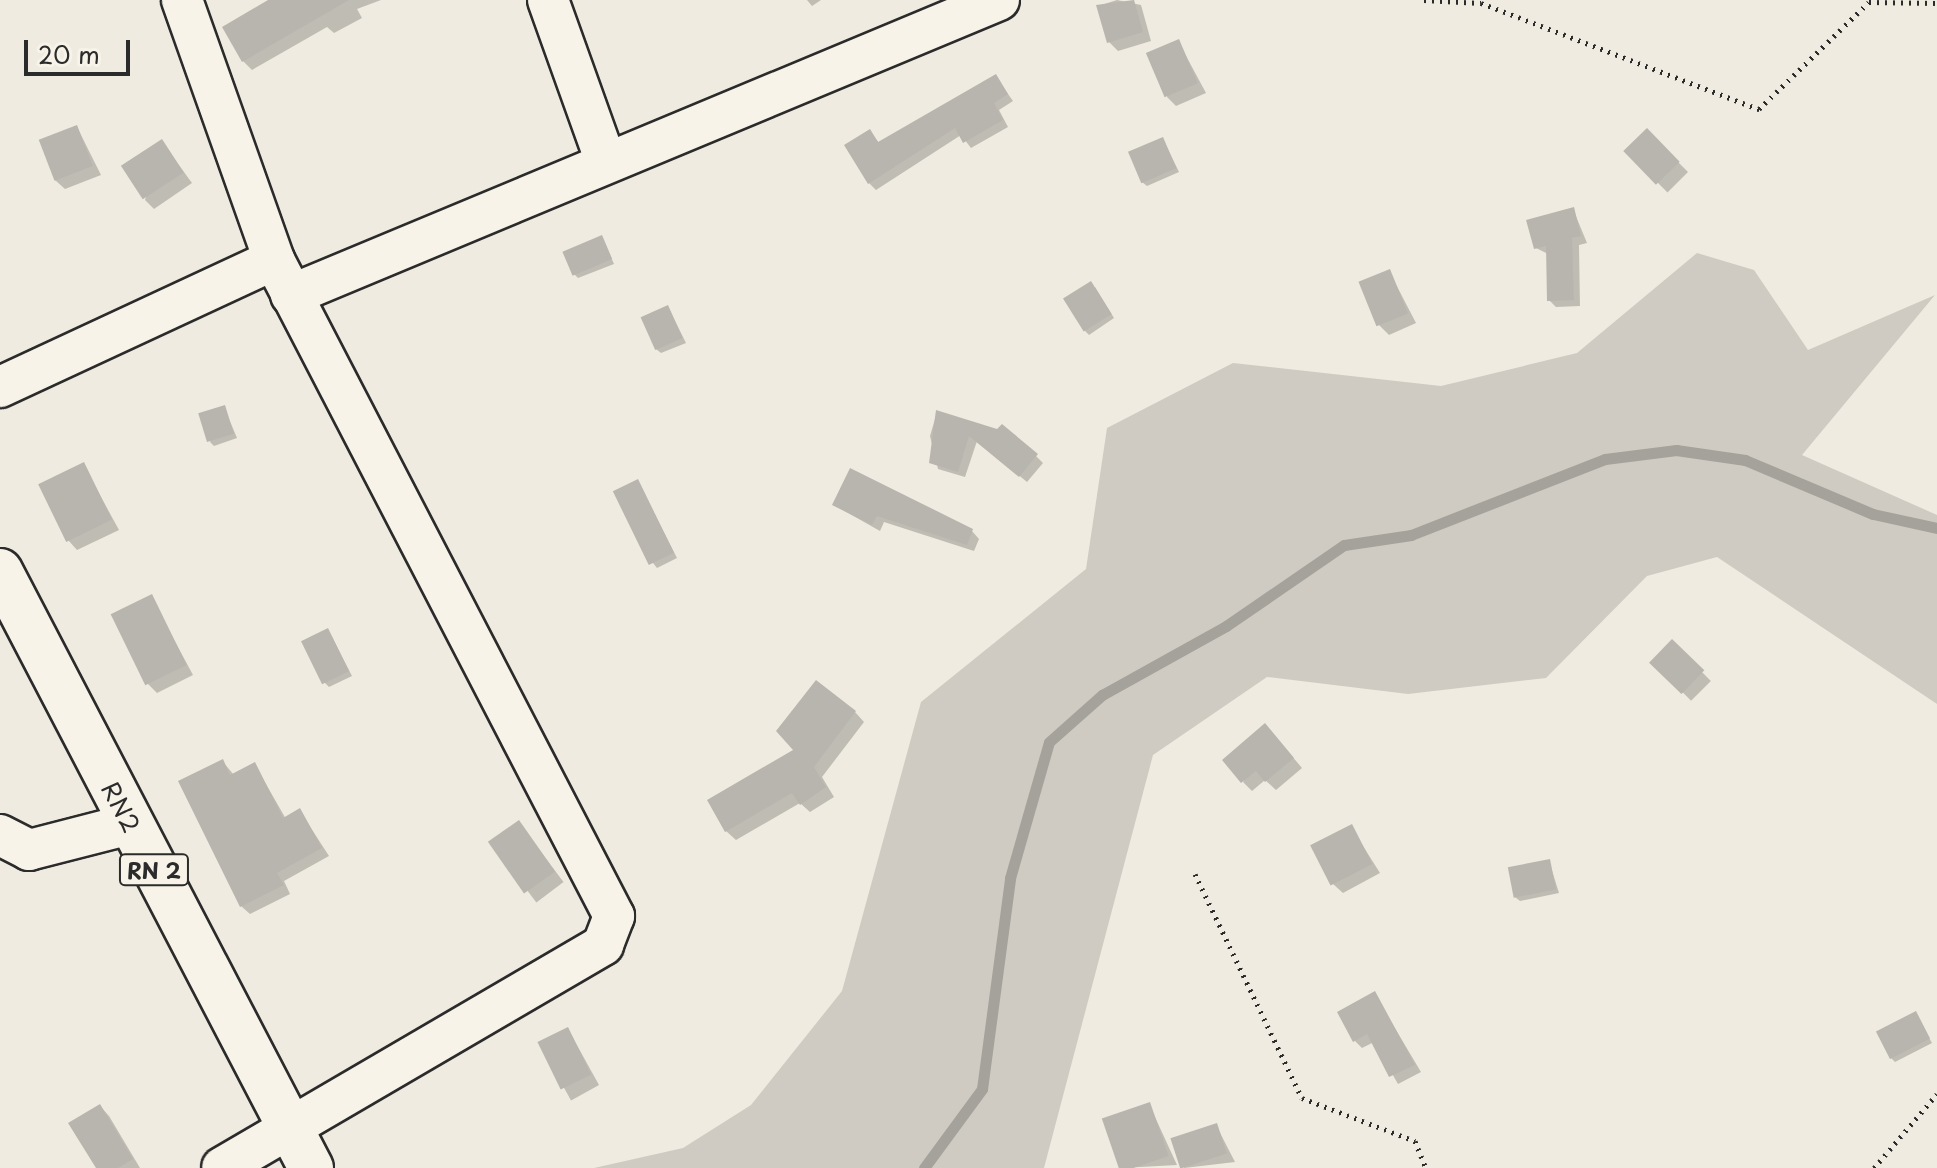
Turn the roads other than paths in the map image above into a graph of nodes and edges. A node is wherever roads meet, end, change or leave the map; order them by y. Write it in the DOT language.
graph roads {
  1 [pos="182,0"];
  2 [pos="548,0"];
  3 [pos="999,0"];
  4 [pos="606,162"];
  5 [pos="274,260"];
  6 [pos="291,295"];
  7 [pos="0,387"];
  8 [pos="0,571"];
  9 [pos="130,824"];
  10 [pos="0,835"];
  11 [pos="287,1126"];
  12 [pos="222,1168"];
  13 [pos="311,1168"];
  1 -- 5 [label="street"];
  2 -- 4 [label="street"];
  3 -- 4 [label="street"];
  4 -- 6 [label="street"];
  5 -- 6 [label="street"];
  5 -- 7 [label="street"];
  6 -- 11 [label="street"];
  8 -- 9 [label="main road, RN2 / RN 2"];
  9 -- 10 [label="street"];
  9 -- 11 [label="main road, RN2 / RN 2"];
  11 -- 12 [label="street"];
  11 -- 13 [label="main road, RN2 / RN 2"];
}
